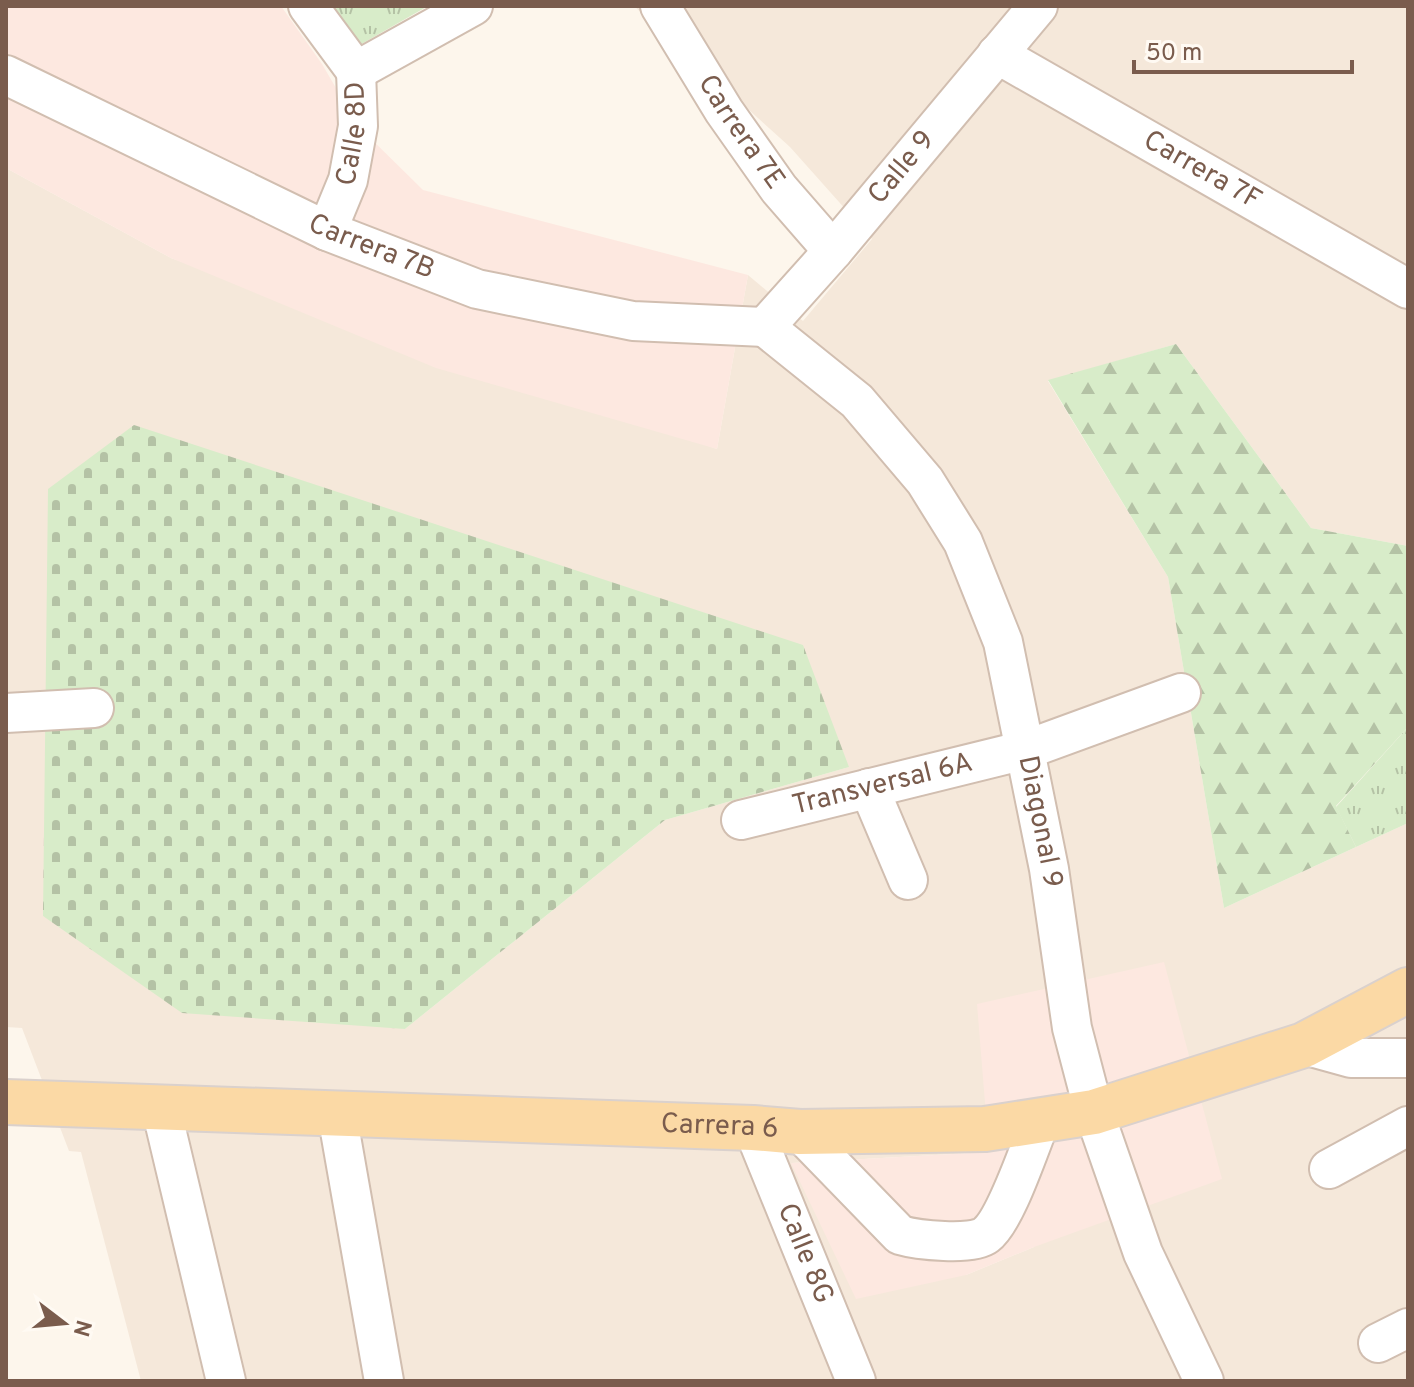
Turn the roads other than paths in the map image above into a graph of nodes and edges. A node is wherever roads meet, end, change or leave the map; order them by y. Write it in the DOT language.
graph roads {
  1 [pos="308,6"];
  2 [pos="473,6"];
  3 [pos="660,6"];
  4 [pos="1038,6"];
  5 [pos="997,54"];
  6 [pos="356,71"];
  7 [pos="6,75"];
  8 [pos="327,231"];
  9 [pos="833,251"];
  10 [pos="1408,289"];
  11 [pos="765,327"];
  12 [pos="1181,693"];
  13 [pos="94,708"];
  14 [pos="6,713"];
  15 [pos="1025,750"];
  16 [pos="869,788"];
  17 [pos="741,820"];
  18 [pos="908,880"];
  19 [pos="1408,990"];
  20 [pos="1304,1045"];
  21 [pos="1408,1058"];
  22 [pos="6,1102"];
  23 [pos="161,1108"];
  24 [pos="1094,1112"];
  25 [pos="337,1114"];
  26 [pos="1040,1122"];
  27 [pos="1408,1126"];
  28 [pos="753,1128"];
  29 [pos="800,1132"];
  30 [pos="1329,1169"];
  31 [pos="226,1381"];
  32 [pos="384,1381"];
  33 [pos="856,1381"];
  34 [pos="1204,1381"];
  1 -- 6 [label="street"];
  2 -- 6 [label="street, Calle 8D"];
  3 -- 9 [label="street, Carrera 7E"];
  4 -- 5 [label="street, Calle 9"];
  5 -- 9 [label="street, Calle 9"];
  5 -- 10 [label="street, Carrera 7F"];
  6 -- 8 [label="street, Calle 8D"];
  7 -- 8 [label="street, Carrera 7B"];
  8 -- 11 [label="street, Carrera 7B"];
  9 -- 11 [label="street, Calle 9"];
  11 -- 15 [label="street, Diagonal 9"];
  12 -- 15 [label="street, Transversal 6A"];
  13 -- 14 [label="street"];
  15 -- 16 [label="street, Transversal 6A"];
  15 -- 24 [label="street, Diagonal 9"];
  16 -- 17 [label="street, Transversal 6A"];
  16 -- 18 [label="street"];
  19 -- 20 [label="main road, Carrera 6"];
  20 -- 21 [label="street"];
  20 -- 24 [label="main road, Carrera 6"];
  22 -- 23 [label="main road, Carrera 6"];
  23 -- 25 [label="main road, Carrera 6"];
  23 -- 31 [label="street"];
  24 -- 26 [label="main road, Carrera 6"];
  24 -- 34 [label="street, Diagonal 9"];
  25 -- 28 [label="main road, Carrera 6"];
  25 -- 32 [label="street"];
  26 -- 29 [label="main road, Carrera 6"];
  26 -- 29 [label="street"];
  27 -- 30 [label="street"];
  28 -- 29 [label="main road, Carrera 6"];
  28 -- 33 [label="street, Calle 8G"];
}
